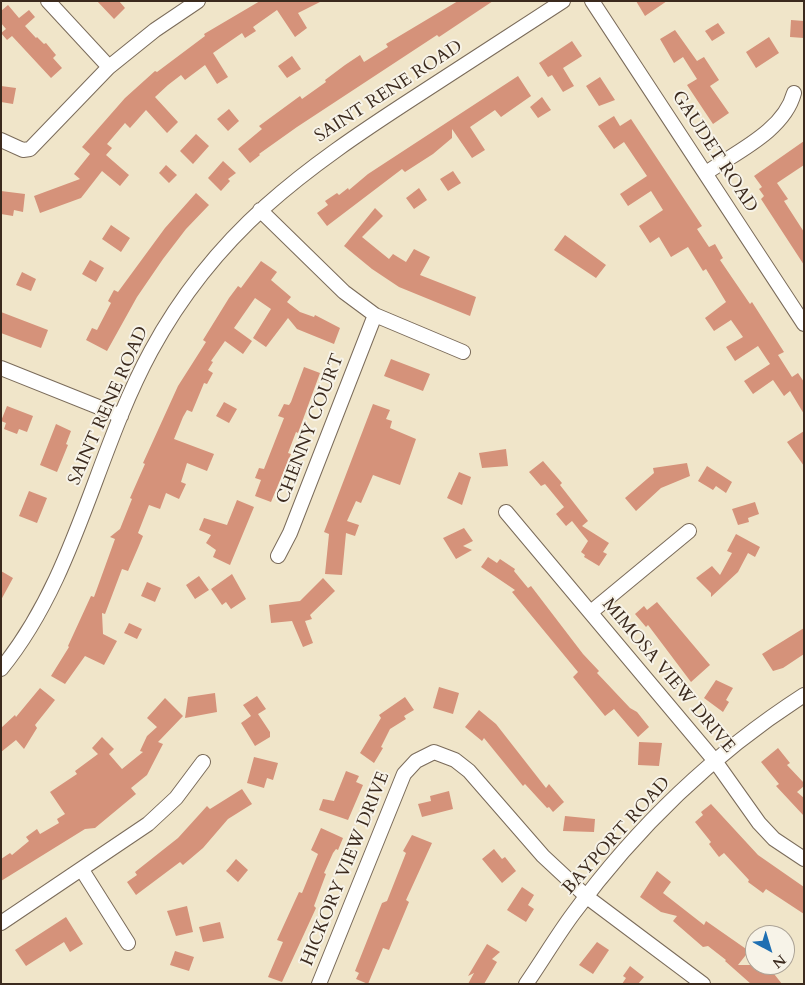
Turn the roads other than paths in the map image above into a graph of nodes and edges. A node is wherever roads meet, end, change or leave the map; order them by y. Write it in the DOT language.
graph roads {
  1 [pos="48,1"];
  2 [pos="198,1"];
  3 [pos="563,1"];
  4 [pos="592,1"];
  5 [pos="109,67"];
  6 [pos="794,94"];
  7 [pos="1,140"];
  8 [pos="706,173"];
  9 [pos="260,210"];
  10 [pos="375,315"];
  11 [pos="804,324"];
  12 [pos="463,352"];
  13 [pos="1,368"];
  14 [pos="121,416"];
  15 [pos="506,512"];
  16 [pos="688,531"];
  17 [pos="278,556"];
  18 [pos="591,612"];
  19 [pos="2,665"];
  20 [pos="804,696"];
  21 [pos="715,760"];
  22 [pos="203,762"];
  23 [pos="804,859"];
  24 [pos="82,870"];
  25 [pos="586,897"];
  26 [pos="1,922"];
  27 [pos="128,943"];
  28 [pos="319,984"];
  29 [pos="526,984"];
  30 [pos="703,984"];
  1 -- 5 [label="street"];
  2 -- 5 [label="street"];
  3 -- 9 [label="street, SAINT RENE ROAD"];
  4 -- 8 [label="street, GAUDET ROAD"];
  5 -- 7 [label="street"];
  6 -- 8 [label="street"];
  8 -- 11 [label="street, GAUDET ROAD"];
  9 -- 10 [label="street"];
  9 -- 14 [label="street, SAINT RENE ROAD"];
  10 -- 12 [label="street"];
  10 -- 17 [label="street, CHENNY COURT"];
  13 -- 14 [label="street"];
  14 -- 19 [label="street, SAINT RENE ROAD"];
  15 -- 18 [label="street, MIMOSA VIEW DRIVE"];
  16 -- 18 [label="street"];
  18 -- 21 [label="street, MIMOSA VIEW DRIVE"];
  20 -- 21 [label="street, BAYPORT ROAD"];
  21 -- 23 [label="street, MIMOSA VIEW DRIVE"];
  21 -- 25 [label="street, BAYPORT ROAD"];
  22 -- 24 [label="street"];
  24 -- 26 [label="street"];
  24 -- 27 [label="street"];
  25 -- 28 [label="street, HICKORY VIEW DRIVE"];
  25 -- 29 [label="street, BAYPORT ROAD"];
  25 -- 30 [label="street, HICKORY VIEW DRIVE"];
}
